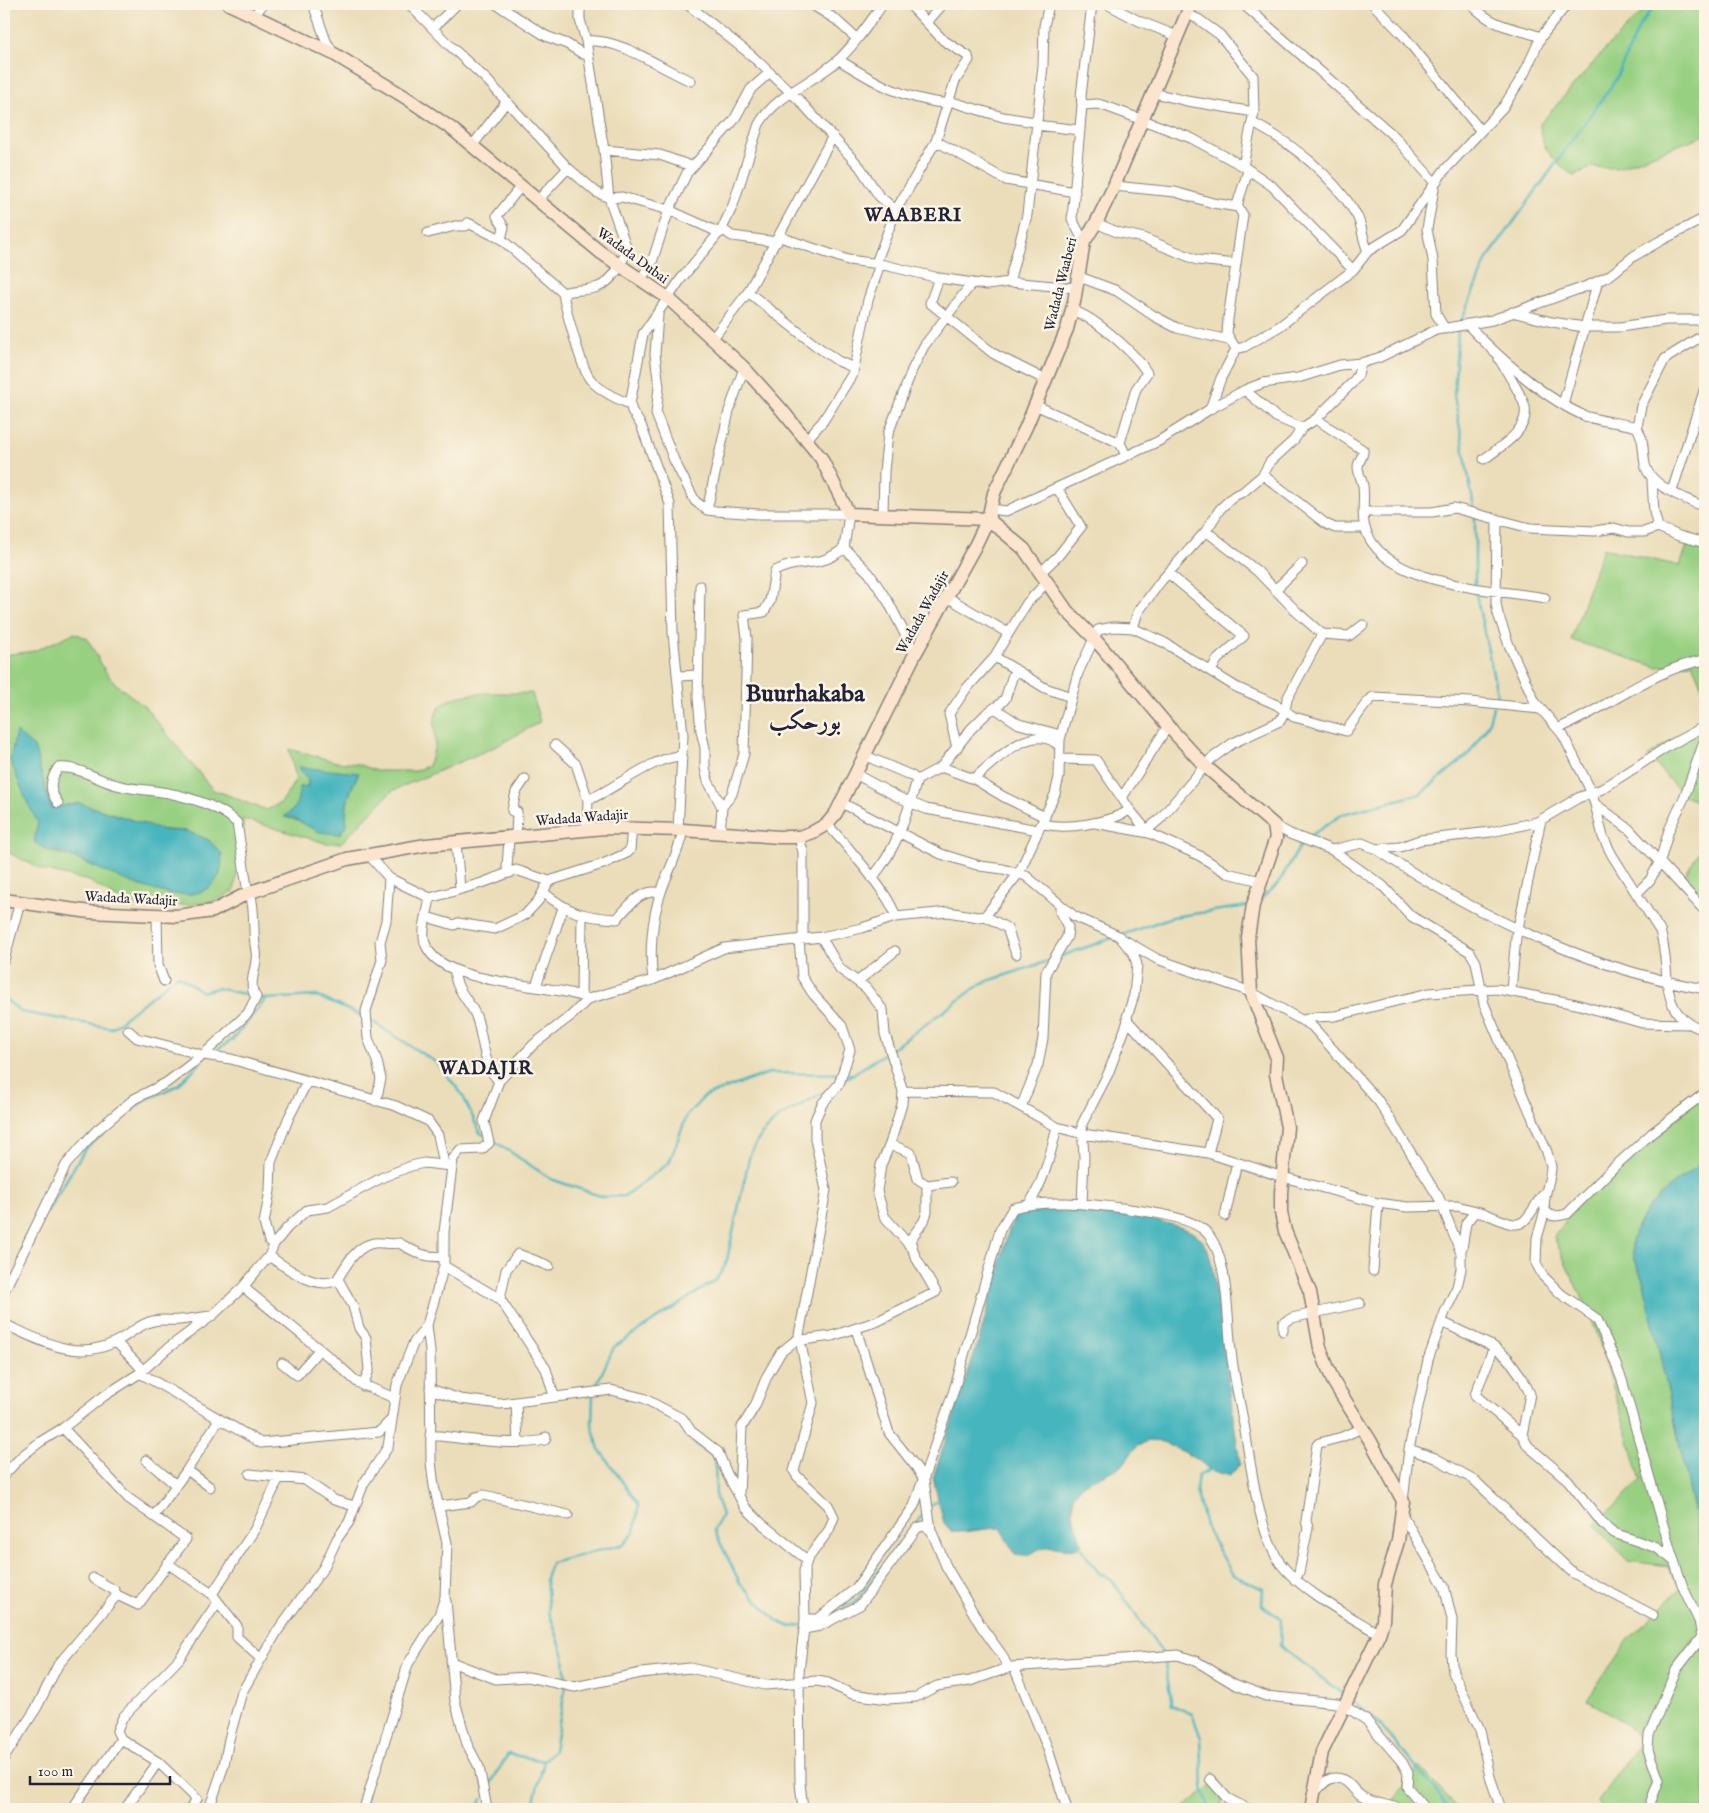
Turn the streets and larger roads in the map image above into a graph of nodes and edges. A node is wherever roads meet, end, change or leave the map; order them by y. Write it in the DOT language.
graph roads {
  1 [pos="229,4"];
  2 [pos="263,4"];
  3 [pos="313,4"];
  4 [pos="408,4"];
  5 [pos="457,4"];
  6 [pos="496,4"];
  7 [pos="580,4"];
  8 [pos="687,4"];
  9 [pos="811,4"];
  10 [pos="883,4"];
  11 [pos="909,4"];
  12 [pos="943,4"];
  13 [pos="1049,4"];
  14 [pos="1092,4"];
  15 [pos="1107,4"];
  16 [pos="1243,4"];
  17 [pos="1373,4"];
  18 [pos="1470,4"];
  19 [pos="1552,4"];
  20 [pos="1564,7"];
  21 [pos="1189,9"];
  22 [pos="254,16"];
  23 [pos="927,22"];
  24 [pos="433,28"];
  25 [pos="1177,36"];
  26 [pos="1541,37"];
  27 [pos="857,39"];
  28 [pos="586,41"];
  29 [pos="334,54"];
  30 [pos="588,54"];
  31 [pos="838,60"];
  32 [pos="769,73"];
  33 [pos="691,81"];
  34 [pos="791,93"];
  35 [pos="1154,93"];
  36 [pos="507,101"];
  37 [pos="949,103"];
  38 [pos="1082,106"];
  39 [pos="1254,112"];
  40 [pos="1142,120"];
  41 [pos="1253,123"];
  42 [pos="1036,124"];
  43 [pos="1080,130"];
  44 [pos="1480,130"];
  45 [pos="833,136"];
  46 [pos="936,141"];
  47 [pos="472,146"];
  48 [pos="604,150"];
  49 [pos="691,166"];
  50 [pos="568,168"];
  51 [pos="1245,169"];
  52 [pos="1435,183"];
  53 [pos="521,186"];
  54 [pos="1030,186"];
  55 [pos="1114,186"];
  56 [pos="1075,192"];
  57 [pos="609,198"];
  58 [pos="538,200"];
  59 [pos="1238,206"];
  60 [pos="669,210"];
  61 [pos="896,210"];
  62 [pos="1705,218"];
  63 [pos="1096,223"];
  64 [pos="721,231"];
  65 [pos="428,233"];
  66 [pos="501,239"];
  67 [pos="778,240"];
  68 [pos="1084,242"];
  69 [pos="1368,251"];
  70 [pos="878,264"];
  71 [pos="1236,264"];
  72 [pos="619,266"];
  73 [pos="1353,270"];
  74 [pos="939,278"];
  75 [pos="641,279"];
  76 [pos="1598,281"];
  77 [pos="970,282"];
  78 [pos="1010,282"];
  79 [pos="1077,282"];
  80 [pos="748,292"];
  81 [pos="563,293"];
  82 [pos="668,298"];
  83 [pos="1072,312"];
  84 [pos="1512,312"];
  85 [pos="658,315"];
  86 [pos="948,317"];
  87 [pos="1705,320"];
  88 [pos="1467,324"];
  89 [pos="1584,327"];
  90 [pos="1445,330"];
  91 [pos="1705,334"];
  92 [pos="713,338"];
  93 [pos="1228,340"];
  94 [pos="1236,349"];
  95 [pos="1495,352"];
  96 [pos="1361,363"];
  97 [pos="744,368"];
  98 [pos="854,368"];
  99 [pos="1046,380"];
  100 [pos="1705,388"];
  101 [pos="1245,390"];
  102 [pos="630,404"];
  103 [pos="1563,404"];
  104 [pos="1035,405"];
  105 [pos="1210,409"];
  106 [pos="1316,419"];
  107 [pos="1637,427"];
  108 [pos="1302,428"];
  109 [pos="806,440"];
  110 [pos="1120,443"];
  111 [pos="1126,455"];
  112 [pos="1484,459"];
  113 [pos="1263,474"];
  114 [pos="1652,481"];
  115 [pos="1057,488"];
  116 [pos="1672,491"];
  117 [pos="1705,507"];
  118 [pos="707,510"];
  119 [pos="1364,512"];
  120 [pos="849,514"];
  121 [pos="989,514"];
  122 [pos="883,515"];
  123 [pos="1496,519"];
  124 [pos="1658,527"];
  125 [pos="1365,528"];
  126 [pos="1206,531"];
  127 [pos="1705,543"];
  128 [pos="844,548"];
  129 [pos="1302,564"];
  130 [pos="1168,573"];
  131 [pos="1043,578"];
  132 [pos="700,586"];
  133 [pos="1276,589"];
  134 [pos="1497,590"];
  135 [pos="947,597"];
  136 [pos="1545,598"];
  137 [pos="1363,625"];
  138 [pos="1134,628"];
  139 [pos="1008,633"];
  140 [pos="1322,634"];
  141 [pos="1094,637"];
  142 [pos="915,654"];
  143 [pos="995,656"];
  144 [pos="1705,660"];
  145 [pos="1015,669"];
  146 [pos="1211,671"];
  147 [pos="698,675"];
  148 [pos="679,676"];
  149 [pos="1071,697"];
  150 [pos="996,708"];
  151 [pos="1540,709"];
  152 [pos="1285,712"];
  153 [pos="1168,726"];
  154 [pos="1705,726"];
  155 [pos="1559,728"];
  156 [pos="1061,735"];
  157 [pos="1705,739"];
  158 [pos="555,744"];
  159 [pos="1060,747"];
  160 [pos="957,748"];
  161 [pos="682,756"];
  162 [pos="866,756"];
  163 [pos="1060,759"];
  164 [pos="1205,766"];
  165 [pos="941,767"];
  166 [pos="856,775"];
  167 [pos="524,779"];
  168 [pos="974,779"];
  169 [pos="917,780"];
  170 [pos="1589,794"];
  171 [pos="1122,796"];
  172 [pos="588,800"];
  173 [pos="58,803"];
  174 [pos="842,803"];
  175 [pos="911,803"];
  176 [pos="1595,804"];
  177 [pos="722,807"];
  178 [pos="1130,810"];
  179 [pos="1542,820"];
  180 [pos="1090,823"];
  181 [pos="827,824"];
  182 [pos="1042,824"];
  183 [pos="1274,825"];
  184 [pos="632,827"];
  185 [pos="587,828"];
  186 [pos="680,830"];
  187 [pos="1149,831"];
  188 [pos="900,832"];
  189 [pos="720,833"];
  190 [pos="799,837"];
  191 [pos="512,838"];
  192 [pos="456,843"];
  193 [pos="1376,849"];
  194 [pos="1332,850"];
  195 [pos="368,854"];
  196 [pos="1660,861"];
  197 [pos="510,873"];
  198 [pos="1019,873"];
  199 [pos="389,878"];
  200 [pos="872,878"];
  201 [pos="549,880"];
  202 [pos="1261,881"];
  203 [pos="460,888"];
  204 [pos="543,892"];
  205 [pos="249,893"];
  206 [pos="660,893"];
  207 [pos="1637,893"];
  208 [pos="430,898"];
  209 [pos="4,900"];
  210 [pos="20,902"];
  211 [pos="1060,905"];
  212 [pos="563,908"];
  213 [pos="1705,911"];
  214 [pos="582,914"];
  215 [pos="157,916"];
  216 [pos="985,916"];
  217 [pos="427,917"];
  218 [pos="895,917"];
  219 [pos="1518,928"];
  220 [pos="821,937"];
  221 [pos="801,939"];
  222 [pos="1124,940"];
  223 [pos="895,951"];
  224 [pos="1016,954"];
  225 [pos="4,960"];
  226 [pos="455,971"];
  227 [pos="653,980"];
  228 [pos="1668,980"];
  229 [pos="858,981"];
  230 [pos="164,982"];
  231 [pos="536,986"];
  232 [pos="1481,989"];
  233 [pos="1705,989"];
  234 [pos="1511,990"];
  235 [pos="1251,992"];
  236 [pos="584,997"];
  237 [pos="1128,1020"];
  238 [pos="1304,1020"];
  239 [pos="1687,1024"];
  240 [pos="128,1030"];
  241 [pos="1705,1030"];
  242 [pos="203,1055"];
  243 [pos="499,1081"];
  244 [pos="306,1082"];
  245 [pos="903,1091"];
  246 [pos="1705,1093"];
  247 [pos="376,1101"];
  248 [pos="1021,1107"];
  249 [pos="1057,1126"];
  250 [pos="1083,1134"];
  251 [pos="890,1144"];
  252 [pos="1208,1153"];
  253 [pos="1237,1162"];
  254 [pos="448,1165"];
  255 [pos="1283,1177"];
  256 [pos="951,1182"];
  257 [pos="928,1185"];
  258 [pos="1545,1194"];
  259 [pos="1378,1203"];
  260 [pos="1030,1204"];
  261 [pos="1082,1204"];
  262 [pos="1444,1207"];
  263 [pos="1545,1211"];
  264 [pos="1484,1213"];
  265 [pos="1225,1216"];
  266 [pos="274,1244"];
  267 [pos="911,1247"];
  268 [pos="1461,1253"];
  269 [pos="269,1256"];
  270 [pos="443,1256"];
  271 [pos="444,1266"];
  272 [pos="549,1266"];
  273 [pos="1373,1271"];
  274 [pos="337,1280"];
  275 [pos="243,1288"];
  276 [pos="4,1291"];
  277 [pos="500,1299"];
  278 [pos="1360,1303"];
  279 [pos="1313,1313"];
  280 [pos="212,1315"];
  281 [pos="1442,1322"];
  282 [pos="4,1324"];
  283 [pos="427,1324"];
  284 [pos="856,1329"];
  285 [pos="1283,1331"];
  286 [pos="799,1341"];
  287 [pos="116,1342"];
  288 [pos="1494,1347"];
  289 [pos="319,1350"];
  290 [pos="282,1363"];
  291 [pos="142,1372"];
  292 [pos="363,1386"];
  293 [pos="430,1389"];
  294 [pos="554,1396"];
  295 [pos="394,1398"];
  296 [pos="516,1402"];
  297 [pos="393,1416"];
  298 [pos="218,1421"];
  299 [pos="63,1428"];
  300 [pos="1362,1428"];
  301 [pos="430,1435"];
  302 [pos="1522,1435"];
  303 [pos="546,1437"];
  304 [pos="518,1442"];
  305 [pos="1409,1449"];
  306 [pos="146,1460"];
  307 [pos="187,1470"];
  308 [pos="250,1474"];
  309 [pos="4,1475"];
  310 [pos="279,1478"];
  311 [pos="924,1480"];
  312 [pos="176,1485"];
  313 [pos="210,1487"];
  314 [pos="739,1496"];
  315 [pos="1403,1501"];
  316 [pos="354,1506"];
  317 [pos="440,1506"];
  318 [pos="154,1516"];
  319 [pos="568,1516"];
  320 [pos="1403,1516"];
  321 [pos="931,1530"];
  322 [pos="807,1560"];
  323 [pos="1675,1561"];
  324 [pos="168,1563"];
  325 [pos="93,1578"];
  326 [pos="1295,1580"];
  327 [pos="212,1594"];
  328 [pos="116,1595"];
  329 [pos="445,1597"];
  330 [pos="217,1603"];
  331 [pos="1653,1615"];
  332 [pos="805,1620"];
  333 [pos="804,1629"];
  334 [pos="1379,1634"];
  335 [pos="1703,1634"];
  336 [pos="1705,1652"];
  337 [pos="261,1659"];
  338 [pos="451,1662"];
  339 [pos="1011,1667"];
  340 [pos="800,1682"];
  341 [pos="1345,1706"];
  342 [pos="121,1739"];
  343 [pos="4,1758"];
  344 [pos="158,1762"];
  345 [pos="1210,1779"];
  346 [pos="1313,1793"];
  347 [pos="72,1809"];
  348 [pos="126,1809"];
  349 [pos="190,1809"];
  350 [pos="209,1809"];
  351 [pos="364,1809"];
  352 [pos="487,1809"];
  353 [pos="803,1809"];
  354 [pos="1067,1809"];
  355 [pos="1248,1809"];
  356 [pos="1311,1809"];
  357 [pos="1400,1809"];
  358 [pos="1426,1809"];
  359 [pos="1502,1809"];
  360 [pos="1648,1809"];
  1 -- 22 [label="street, Wadada Dubai"];
  2 -- 22 [label="street"];
  3 -- 29 [label="street"];
  4 -- 24 [label="street"];
  5 -- 24 [label="street"];
  6 -- 30 [label="street"];
  7 -- 28 [label="street"];
  8 -- 32 [label="street"];
  9 -- 27 [label="street"];
  10 -- 27 [label="street"];
  11 -- 23 [label="street"];
  12 -- 23 [label="street"];
  13 -- 42 [label="street"];
  14 -- 38 [label="street"];
  15 -- 25 [label="street"];
  16 -- 52 [label="street"];
  17 -- 44 [label="street"];
  18 -- 26 [label="street"];
  19 -- 20 [label="street"];
  20 -- 26 [label="street"];
  21 -- 25 [label="street, Wadada Waaberi"];
  21 -- 39 [label="street"];
  22 -- 29 [label="street, Wadada Dubai"];
  23 -- 37 [label="street"];
  24 -- 36 [label="street"];
  25 -- 35 [label="street, Wadada Waaberi"];
  26 -- 44 [label="street"];
  27 -- 31 [label="street"];
  28 -- 30 [label="street"];
  28 -- 33 [label="street"];
  29 -- 47 [label="street, Wadada Dubai"];
  30 -- 48 [label="street"];
  31 -- 34 [label="street"];
  31 -- 37 [label="street"];
  32 -- 34 [label="street"];
  32 -- 49 [label="street"];
  34 -- 45 [label="street"];
  34 -- 64 [label="street"];
  35 -- 39 [label="street"];
  35 -- 40 [label="street, Wadada Waaberi"];
  36 -- 47 [label="street"];
  36 -- 50 [label="street"];
  37 -- 42 [label="street"];
  37 -- 46 [label="street"];
  38 -- 40 [label="street"];
  38 -- 43 [label="street"];
  39 -- 41 [label="street"];
  40 -- 51 [label="street"];
  40 -- 55 [label="street, Wadada Waaberi"];
  41 -- 51 [label="street"];
  41 -- 69 [label="street"];
  42 -- 43 [label="street"];
  42 -- 54 [label="street"];
  43 -- 56 [label="street"];
  44 -- 52 [label="street"];
  45 -- 61 [label="street"];
  45 -- 67 [label="street"];
  46 -- 54 [label="street"];
  46 -- 61 [label="street"];
  47 -- 53 [label="street, Wadada Dubai"];
  48 -- 49 [label="street"];
  48 -- 57 [label="street"];
  49 -- 60 [label="street"];
  50 -- 57 [label="street"];
  50 -- 58 [label="street"];
  51 -- 59 [label="street"];
  51 -- 73 [label="street"];
  52 -- 69 [label="street"];
  52 -- 90 [label="street"];
  53 -- 58 [label="street, Wadada Dubai"];
  53 -- 66 [label="street"];
  54 -- 56 [label="street"];
  54 -- 78 [label="street"];
  55 -- 59 [label="street"];
  55 -- 63 [label="street, Wadada Waaberi"];
  56 -- 68 [label="street"];
  57 -- 60 [label="street"];
  57 -- 72 [label="street"];
  58 -- 72 [label="street, Wadada Dubai"];
  59 -- 71 [label="street"];
  60 -- 64 [label="street"];
  60 -- 75 [label="street"];
  61 -- 70 [label="street"];
  62 -- 76 [label="street"];
  63 -- 68 [label="street, Wadada Waaberi"];
  63 -- 71 [label="street"];
  64 -- 67 [label="street"];
  64 -- 82 [label="street"];
  65 -- 66 [label="street"];
  66 -- 81 [label="street"];
  67 -- 70 [label="street"];
  67 -- 80 [label="street"];
  68 -- 79 [label="street, Wadada Waaberi"];
  69 -- 73 [label="street"];
  70 -- 74 [label="street"];
  70 -- 98 [label="street"];
  71 -- 93 [label="street"];
  72 -- 75 [label="street, Wadada Dubai"];
  72 -- 81 [label="street"];
  73 -- 94 [label="street"];
  74 -- 77 [label="street"];
  74 -- 86 [label="street"];
  75 -- 82 [label="street, Wadada Dubai"];
  76 -- 84 [label="street"];
  76 -- 89 [label="street"];
  77 -- 78 [label="street"];
  77 -- 86 [label="street"];
  78 -- 79 [label="street"];
  79 -- 83 [label="street, Wadada Waaberi"];
  79 -- 93 [label="street"];
  80 -- 92 [label="street"];
  80 -- 98 [label="street"];
  81 -- 102 [label="street"];
  82 -- 85 [label="street"];
  82 -- 92 [label="street, Wadada Dubai"];
  83 -- 99 [label="street, Wadada Waaberi"];
  83 -- 110 [label="street"];
  84 -- 88 [label="street"];
  84 -- 89 [label="street"];
  85 -- 102 [label="street"];
  85 -- 118 [label="street"];
  86 -- 99 [label="street"];
  86 -- 122 [label="street"];
  87 -- 89 [label="street"];
  88 -- 90 [label="street"];
  88 -- 95 [label="street"];
  89 -- 103 [label="street"];
  90 -- 96 [label="street"];
  91 -- 107 [label="street"];
  92 -- 97 [label="street, Wadada Dubai"];
  93 -- 94 [label="street"];
  94 -- 105 [label="street"];
  95 -- 103 [label="street"];
  95 -- 112 [label="street"];
  96 -- 101 [label="street"];
  96 -- 106 [label="street"];
  97 -- 109 [label="street, Wadada Dubai"];
  97 -- 118 [label="street"];
  98 -- 109 [label="street"];
  99 -- 104 [label="street, Wadada Waaberi"];
  100 -- 116 [label="street"];
  101 -- 105 [label="street"];
  101 -- 108 [label="street"];
  102 -- 148 [label="street"];
  103 -- 107 [label="street"];
  104 -- 110 [label="street"];
  104 -- 121 [label="street, Wadada Waaberi"];
  105 -- 111 [label="street"];
  106 -- 108 [label="street"];
  106 -- 119 [label="street"];
  107 -- 114 [label="street"];
  108 -- 113 [label="street"];
  109 -- 120 [label="street, Wadada Dubai"];
  110 -- 111 [label="street"];
  111 -- 115 [label="street"];
  113 -- 125 [label="street"];
  113 -- 126 [label="street"];
  114 -- 116 [label="street"];
  114 -- 124 [label="street"];
  115 -- 121 [label="street"];
  115 -- 131 [label="street"];
  116 -- 117 [label="street"];
  118 -- 120 [label="street"];
  119 -- 123 [label="street"];
  119 -- 125 [label="street"];
  120 -- 122 [label="street"];
  120 -- 128 [label="street"];
  121 -- 122 [label="street"];
  121 -- 131 [label="street"];
  121 -- 135 [label="street, Wadada Wadajir"];
  123 -- 124 [label="street"];
  123 -- 134 [label="street"];
  124 -- 127 [label="street"];
  125 -- 134 [label="street"];
  126 -- 130 [label="street"];
  126 -- 133 [label="street"];
  128 -- 142 [label="street"];
  128 -- 177 [label="street"];
  129 -- 133 [label="street"];
  130 -- 138 [label="street"];
  130 -- 146 [label="street"];
  131 -- 139 [label="street"];
  131 -- 141 [label="street"];
  132 -- 147 [label="street"];
  133 -- 140 [label="street"];
  134 -- 136 [label="street"];
  134 -- 151 [label="street"];
  135 -- 139 [label="street"];
  135 -- 142 [label="street, Wadada Wadajir"];
  137 -- 140 [label="street"];
  138 -- 141 [label="street"];
  138 -- 146 [label="street"];
  139 -- 143 [label="street"];
  140 -- 152 [label="street"];
  141 -- 149 [label="street"];
  141 -- 153 [label="street"];
  142 -- 162 [label="street, Wadada Wadajir"];
  143 -- 145 [label="street"];
  143 -- 160 [label="street"];
  144 -- 155 [label="street"];
  145 -- 149 [label="street"];
  145 -- 150 [label="street"];
  146 -- 152 [label="street"];
  147 -- 148 [label="street"];
  147 -- 177 [label="street"];
  148 -- 161 [label="street"];
  149 -- 156 [label="street"];
  150 -- 156 [label="street"];
  150 -- 160 [label="street"];
  151 -- 152 [label="street"];
  151 -- 155 [label="street"];
  152 -- 164 [label="street"];
  153 -- 164 [label="street"];
  153 -- 171 [label="street"];
  154 -- 170 [label="street"];
  155 -- 170 [label="street"];
  156 -- 159 [label="street"];
  157 -- 196 [label="street"];
  158 -- 172 [label="street"];
  159 -- 163 [label="street"];
  159 -- 168 [label="street"];
  160 -- 165 [label="street"];
  161 -- 172 [label="street"];
  161 -- 186 [label="street"];
  162 -- 166 [label="street, Wadada Wadajir"];
  162 -- 169 [label="street"];
  163 -- 171 [label="street"];
  163 -- 182 [label="street"];
  164 -- 183 [label="street"];
  164 -- 187 [label="street"];
  165 -- 168 [label="street"];
  165 -- 169 [label="street"];
  166 -- 174 [label="street, Wadada Wadajir"];
  166 -- 175 [label="street"];
  167 -- 191 [label="street"];
  168 -- 182 [label="street"];
  169 -- 175 [label="street"];
  170 -- 176 [label="street"];
  170 -- 179 [label="street"];
  171 -- 178 [label="street"];
  172 -- 185 [label="street"];
  173 -- 205 [label="street"];
  174 -- 181 [label="street, Wadada Wadajir"];
  174 -- 188 [label="street"];
  175 -- 182 [label="street"];
  175 -- 188 [label="street"];
  176 -- 196 [label="street"];
  176 -- 207 [label="street"];
  177 -- 189 [label="street"];
  178 -- 180 [label="street"];
  178 -- 187 [label="street"];
  179 -- 193 [label="street"];
  179 -- 219 [label="street"];
  180 -- 182 [label="street"];
  180 -- 187 [label="street"];
  181 -- 190 [label="street, Wadada Wadajir"];
  181 -- 200 [label="street"];
  182 -- 198 [label="street"];
  183 -- 194 [label="street"];
  183 -- 202 [label="street"];
  184 -- 185 [label="street, Wadada Wadajir"];
  184 -- 186 [label="street, Wadada Wadajir"];
  184 -- 201 [label="street"];
  185 -- 191 [label="street, Wadada Wadajir"];
  186 -- 189 [label="street, Wadada Wadajir"];
  186 -- 206 [label="street"];
  187 -- 202 [label="street"];
  188 -- 198 [label="street"];
  188 -- 200 [label="street"];
  189 -- 190 [label="street, Wadada Wadajir"];
  190 -- 221 [label="street"];
  191 -- 192 [label="street, Wadada Wadajir"];
  191 -- 197 [label="street"];
  192 -- 195 [label="street, Wadada Wadajir"];
  192 -- 203 [label="street"];
  193 -- 194 [label="street"];
  193 -- 219 [label="street"];
  194 -- 232 [label="street"];
  195 -- 199 [label="street"];
  195 -- 205 [label="street, Wadada Wadajir"];
  196 -- 207 [label="street"];
  196 -- 213 [label="street"];
  197 -- 201 [label="street"];
  197 -- 203 [label="street"];
  198 -- 211 [label="street"];
  198 -- 216 [label="street"];
  199 -- 208 [label="street"];
  199 -- 247 [label="street"];
  200 -- 218 [label="street"];
  201 -- 204 [label="street"];
  202 -- 235 [label="street"];
  203 -- 208 [label="street"];
  204 -- 212 [label="street"];
  204 -- 217 [label="street"];
  205 -- 215 [label="street, Wadada Wadajir"];
  205 -- 242 [label="street"];
  206 -- 214 [label="street"];
  206 -- 227 [label="street"];
  207 -- 228 [label="street"];
  208 -- 217 [label="street"];
  209 -- 210 [label="street, Wadada Wadajir"];
  210 -- 215 [label="street, Wadada Wadajir"];
  210 -- 225 [label="street"];
  211 -- 222 [label="street"];
  211 -- 248 [label="street"];
  212 -- 214 [label="street"];
  212 -- 231 [label="street"];
  214 -- 236 [label="street"];
  215 -- 230 [label="street"];
  216 -- 218 [label="street"];
  216 -- 224 [label="street"];
  217 -- 226 [label="street"];
  218 -- 220 [label="street"];
  219 -- 228 [label="street"];
  219 -- 234 [label="street"];
  220 -- 221 [label="street"];
  220 -- 229 [label="street"];
  221 -- 227 [label="street"];
  221 -- 286 [label="street"];
  222 -- 235 [label="street"];
  222 -- 237 [label="street"];
  223 -- 229 [label="street"];
  226 -- 231 [label="street"];
  226 -- 243 [label="street"];
  227 -- 236 [label="street"];
  228 -- 233 [label="street"];
  228 -- 239 [label="street"];
  229 -- 245 [label="street"];
  231 -- 236 [label="street"];
  232 -- 234 [label="street"];
  232 -- 238 [label="street"];
  232 -- 258 [label="street"];
  234 -- 239 [label="street"];
  235 -- 238 [label="street"];
  235 -- 255 [label="street"];
  236 -- 243 [label="street"];
  237 -- 250 [label="street"];
  237 -- 252 [label="street"];
  238 -- 262 [label="street"];
  239 -- 241 [label="street"];
  240 -- 242 [label="street"];
  242 -- 244 [label="street"];
  242 -- 276 [label="street"];
  243 -- 254 [label="street"];
  244 -- 247 [label="street"];
  244 -- 266 [label="street"];
  245 -- 248 [label="street"];
  245 -- 251 [label="street"];
  246 -- 263 [label="street"];
  247 -- 254 [label="street"];
  248 -- 249 [label="street"];
  249 -- 250 [label="street"];
  249 -- 260 [label="street"];
  250 -- 252 [label="street"];
  250 -- 261 [label="street"];
  251 -- 257 [label="street"];
  251 -- 267 [label="street"];
  252 -- 253 [label="street"];
  253 -- 255 [label="street"];
  253 -- 265 [label="street"];
  254 -- 266 [label="street"];
  254 -- 270 [label="street"];
  255 -- 259 [label="street"];
  255 -- 279 [label="street"];
  256 -- 257 [label="street"];
  257 -- 267 [label="street"];
  258 -- 263 [label="street"];
  258 -- 264 [label="street"];
  259 -- 262 [label="street"];
  259 -- 273 [label="street"];
  260 -- 261 [label="street"];
  260 -- 311 [label="street"];
  261 -- 326 [label="street"];
  262 -- 264 [label="street"];
  262 -- 268 [label="street"];
  263 -- 323 [label="street"];
  264 -- 268 [label="street"];
  266 -- 269 [label="street"];
  267 -- 284 [label="street"];
  268 -- 281 [label="street"];
  269 -- 274 [label="street"];
  269 -- 275 [label="street"];
  270 -- 271 [label="street"];
  270 -- 274 [label="street"];
  271 -- 277 [label="street"];
  271 -- 283 [label="street"];
  272 -- 277 [label="street"];
  274 -- 292 [label="street"];
  275 -- 280 [label="street"];
  275 -- 289 [label="street"];
  277 -- 294 [label="street"];
  278 -- 279 [label="street"];
  279 -- 285 [label="street"];
  279 -- 300 [label="street"];
  280 -- 287 [label="street"];
  280 -- 291 [label="street"];
  281 -- 288 [label="street"];
  281 -- 305 [label="street"];
  282 -- 287 [label="street"];
  283 -- 293 [label="street"];
  283 -- 295 [label="street"];
  284 -- 286 [label="street"];
  284 -- 311 [label="street"];
  286 -- 314 [label="street"];
  286 -- 322 [label="street"];
  287 -- 291 [label="street"];
  288 -- 302 [label="street"];
  288 -- 302 [label="street"];
  289 -- 290 [label="street"];
  289 -- 292 [label="street"];
  291 -- 298 [label="street"];
  291 -- 299 [label="street"];
  292 -- 295 [label="street"];
  293 -- 296 [label="street"];
  293 -- 301 [label="street"];
  294 -- 296 [label="street"];
  294 -- 314 [label="street"];
  295 -- 297 [label="street"];
  296 -- 304 [label="street"];
  297 -- 298 [label="street"];
  297 -- 316 [label="street"];
  298 -- 307 [label="street"];
  299 -- 309 [label="street"];
  299 -- 318 [label="street"];
  300 -- 315 [label="street"];
  300 -- 326 [label="street"];
  301 -- 304 [label="street"];
  301 -- 317 [label="street"];
  302 -- 323 [label="street"];
  303 -- 304 [label="street"];
  305 -- 315 [label="street"];
  305 -- 331 [label="street"];
  306 -- 312 [label="street"];
  307 -- 312 [label="street"];
  307 -- 313 [label="street"];
  308 -- 310 [label="street"];
  310 -- 316 [label="street"];
  310 -- 327 [label="street"];
  311 -- 321 [label="street"];
  311 -- 332 [label="street"];
  312 -- 318 [label="street"];
  314 -- 322 [label="street"];
  315 -- 320 [label="street"];
  316 -- 337 [label="street"];
  317 -- 319 [label="street"];
  317 -- 329 [label="street"];
  318 -- 324 [label="street"];
  320 -- 334 [label="street"];
  320 -- 359 [label="street"];
  321 -- 333 [label="street"];
  321 -- 339 [label="street"];
  322 -- 332 [label="street"];
  323 -- 335 [label="street"];
  324 -- 327 [label="street"];
  324 -- 328 [label="street"];
  325 -- 328 [label="street"];
  326 -- 334 [label="street"];
  327 -- 330 [label="street"];
  328 -- 343 [label="street"];
  329 -- 338 [label="street"];
  329 -- 351 [label="street"];
  330 -- 337 [label="street"];
  330 -- 342 [label="street"];
  332 -- 333 [label="street"];
  333 -- 340 [label="street"];
  334 -- 341 [label="street"];
  335 -- 336 [label="street"];
  335 -- 360 [label="street"];
  337 -- 350 [label="street"];
  338 -- 340 [label="street"];
  338 -- 352 [label="street"];
  339 -- 340 [label="street"];
  339 -- 341 [label="street"];
  339 -- 354 [label="street"];
  340 -- 353 [label="street"];
  341 -- 346 [label="street"];
  341 -- 358 [label="street"];
  342 -- 344 [label="street"];
  342 -- 347 [label="street"];
  344 -- 348 [label="street"];
  344 -- 349 [label="street"];
  345 -- 355 [label="street"];
  346 -- 356 [label="street"];
  346 -- 357 [label="street"];
}
